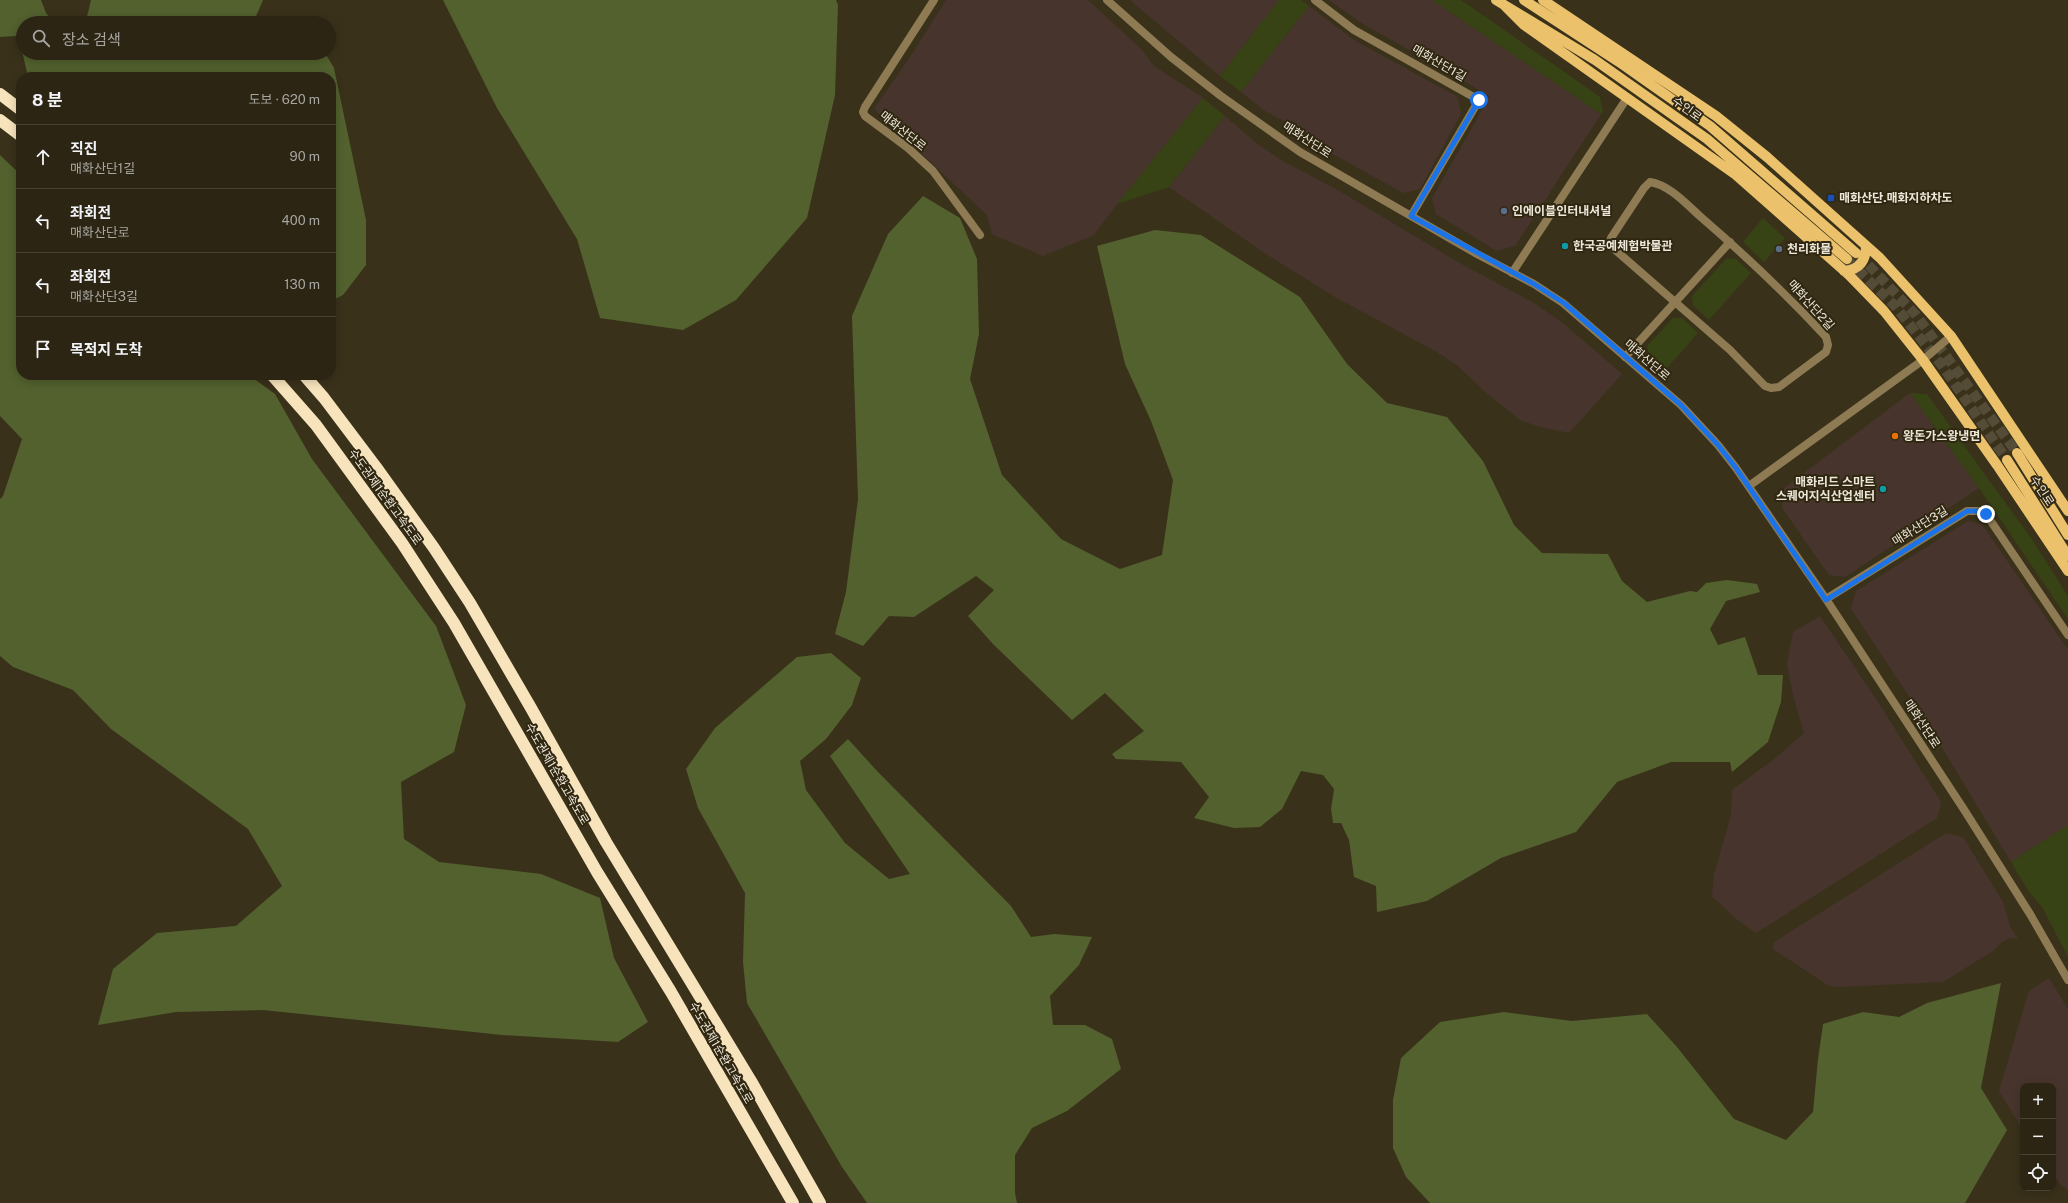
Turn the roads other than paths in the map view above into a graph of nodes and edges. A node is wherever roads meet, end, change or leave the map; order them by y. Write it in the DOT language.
graph roads {
  1 [pos="934,0"];
  2 [pos="1107,0"];
  3 [pos="1315,0"];
  4 [pos="1496,0"];
  5 [pos="1524,0"];
  6 [pos="1543,0"];
  7 [pos="1506,6"];
  8 [pos="0,94"];
  9 [pos="1627,98"];
  10 [pos="16,106"];
  11 [pos="0,120"];
  12 [pos="16,132"];
  13 [pos="1411,216"];
  14 [pos="980,235"];
  15 [pos="1730,242"];
  16 [pos="1866,246"];
  17 [pos="1856,253"];
  18 [pos="1847,259"];
  19 [pos="1844,271"];
  20 [pos="1512,273"];
  21 [pos="1674,302"];
  22 [pos="1951,336"];
  23 [pos="1625,357"];
  24 [pos="1923,360"];
  25 [pos="276,380"];
  26 [pos="308,380"];
  27 [pos="2017,453"];
  28 [pos="2007,460"];
  29 [pos="1749,486"];
  30 [pos="2068,511"];
  31 [pos="2068,535"];
  32 [pos="2068,556"];
  33 [pos="2068,571"];
  34 [pos="1826,600"];
  35 [pos="2068,635"];
  36 [pos="2068,980"];
  37 [pos="793,1203"];
  38 [pos="820,1203"];
  1 -- 14 [label="street, 매화산단로"];
  2 -- 13 [label="street, 매화산단로"];
  3 -- 13 [label="street, 매화산단1길"];
  4 -- 7 [label="main road, 수인로"];
  5 -- 17 [label="main road, 수인로"];
  6 -- 16 [label="main road"];
  7 -- 9 [label="main road"];
  7 -- 18 [label="main road, 수인로"];
  8 -- 10 [label="highway"];
  9 -- 19 [label="main road"];
  9 -- 20 [label="street"];
  11 -- 12 [label="highway"];
  13 -- 20 [label="street, 매화산단로"];
  15 -- 21 [label="street"];
  15 -- 21 [label="street, 매화산단2길"];
  15 -- 21 [label="street, 매화산단2길"];
  16 -- 19 [label="main road"];
  16 -- 22 [label="main road"];
  19 -- 24 [label="main road"];
  20 -- 23 [label="street, 매화산단로"];
  21 -- 23 [label="street"];
  22 -- 24 [label="street"];
  22 -- 30 [label="main road"];
  23 -- 29 [label="street, 매화산단로"];
  24 -- 29 [label="street"];
  24 -- 33 [label="main road"];
  25 -- 37 [label="highway, 수도권제1순환고속도로"];
  26 -- 38 [label="highway, 수도권제1순환고속도로"];
  27 -- 31 [label="main road, 수인로"];
  28 -- 32 [label="main road, 수인로"];
  29 -- 34 [label="street, 매화산단로"];
  34 -- 35 [label="street, 매화산단3길"];
  34 -- 36 [label="street, 매화산단로"];
}
